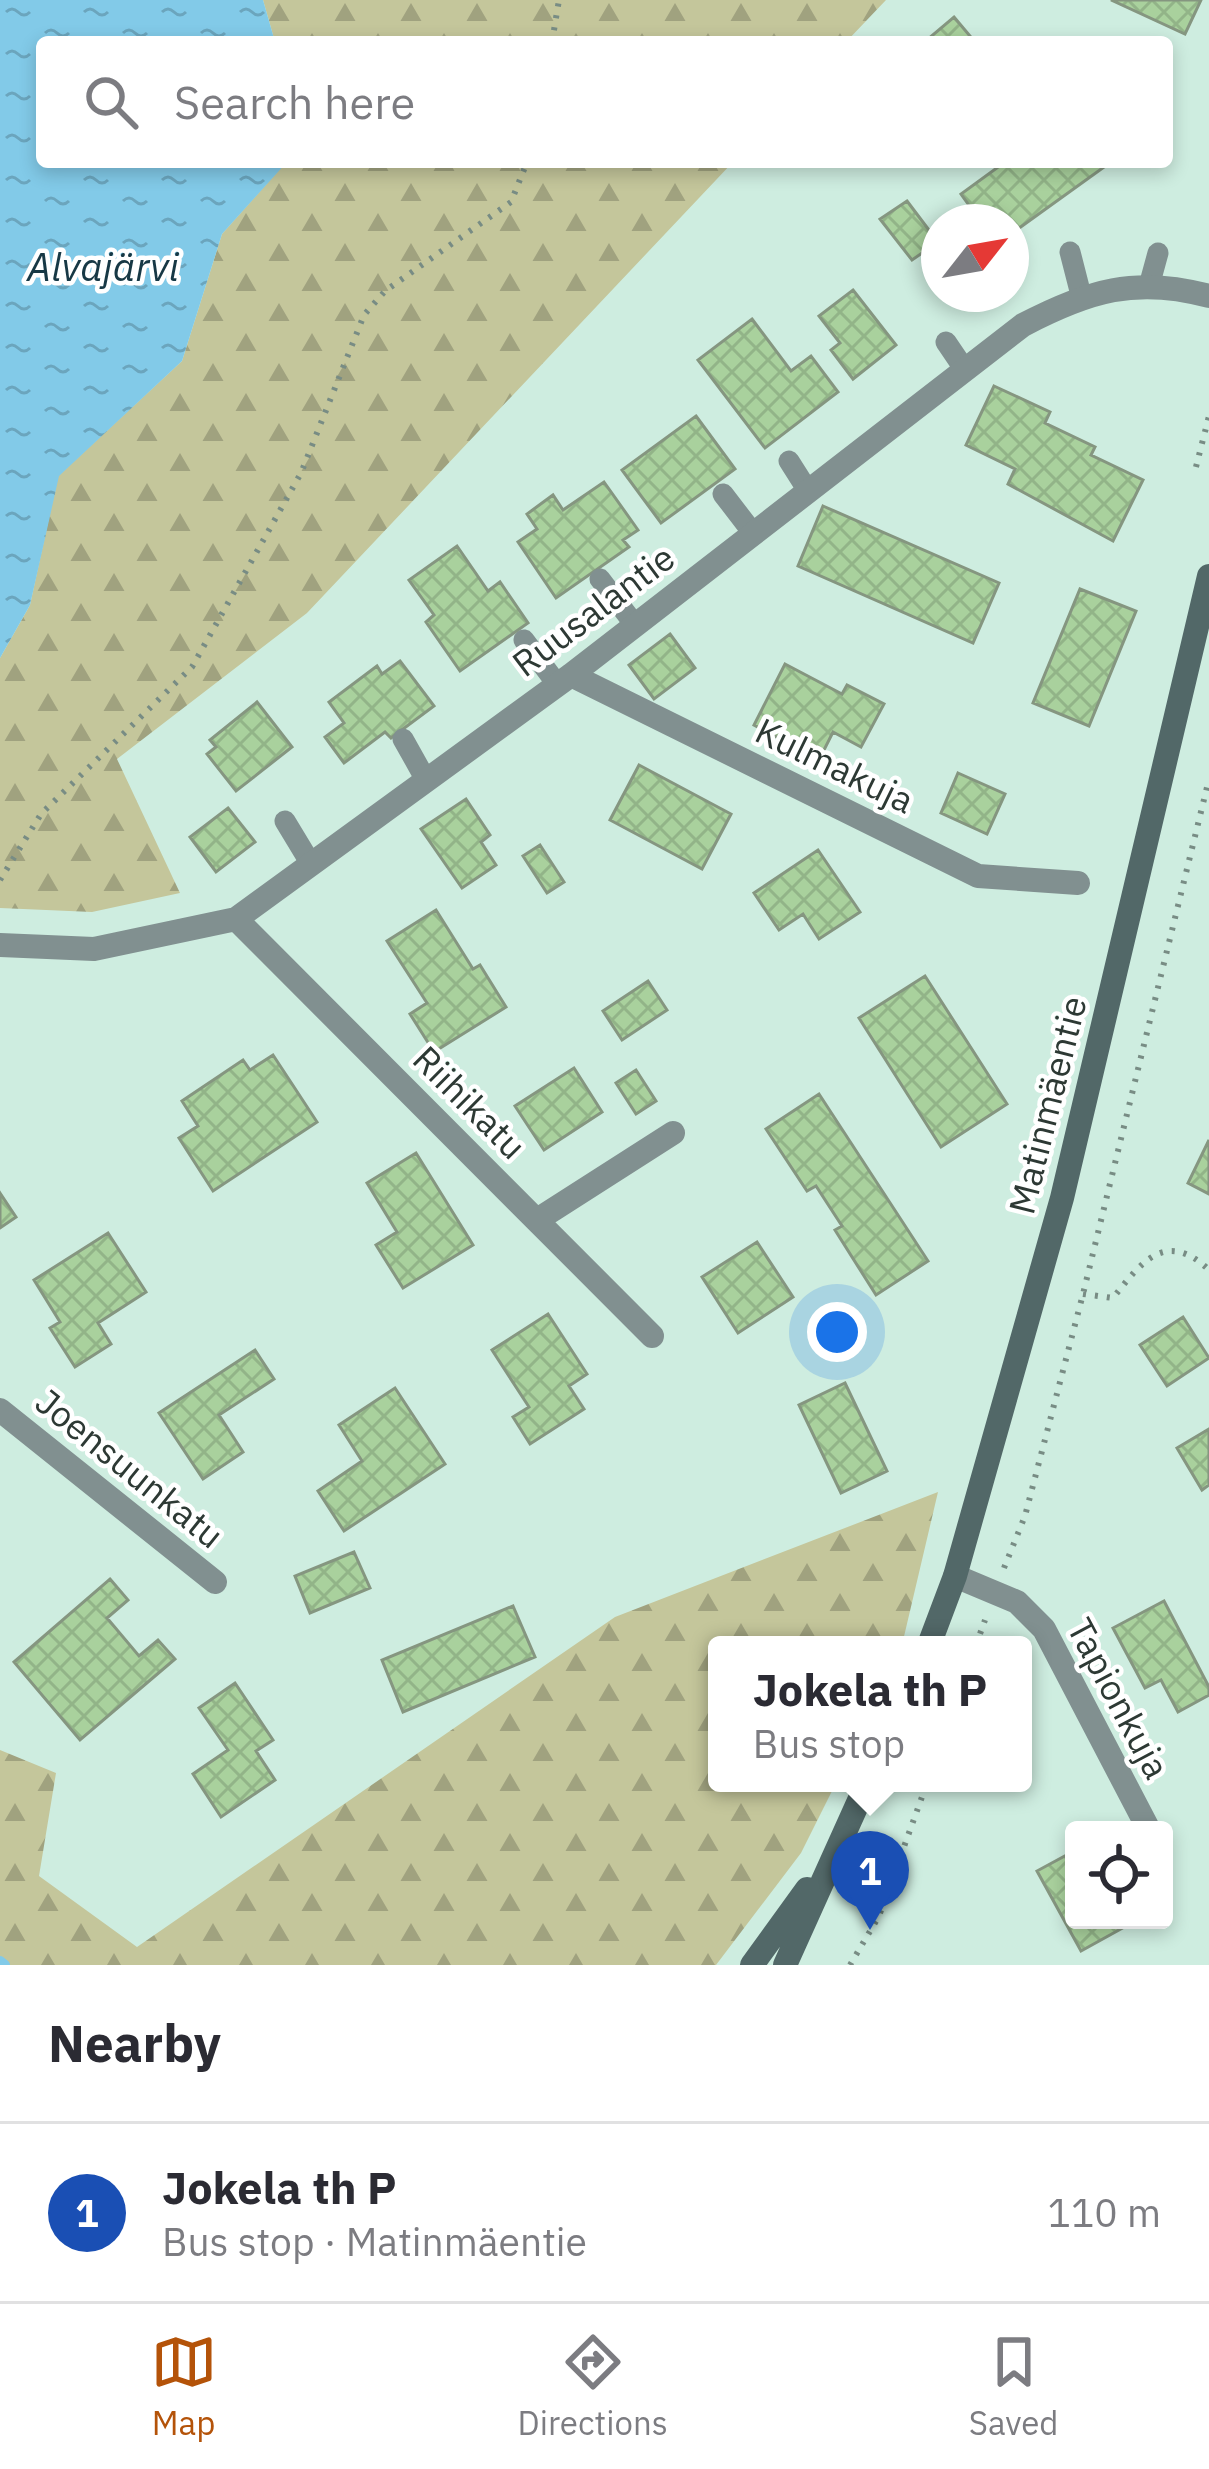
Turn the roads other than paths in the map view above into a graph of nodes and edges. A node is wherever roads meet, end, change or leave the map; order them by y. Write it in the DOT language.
graph roads {
  1 [pos="1070,252"];
  2 [pos="1159,253"];
  3 [pos="1149,286"];
  4 [pos="1081,295"];
  5 [pos="1209,296"];
  6 [pos="946,342"];
  7 [pos="965,370"];
  8 [pos="788,461"];
  9 [pos="808,491"];
  10 [pos="723,494"];
  11 [pos="753,533"];
  12 [pos="600,578"];
  13 [pos="1208,581"];
  14 [pos="634,625"];
  15 [pos="524,640"];
  16 [pos="564,679"];
  17 [pos="403,739"];
  18 [pos="426,780"];
  19 [pos="285,821"];
  20 [pos="311,864"];
  21 [pos="1078,884"];
  22 [pos="236,919"];
  23 [pos="0,945"];
  24 [pos="673,1133"];
  25 [pos="537,1220"];
  26 [pos="652,1336"];
  27 [pos="0,1410"];
  28 [pos="955,1576"];
  29 [pos="215,1582"];
  30 [pos="932,1636"];
  31 [pos="863,1792"];
  32 [pos="1144,1821"];
  33 [pos="834,1853"];
  34 [pos="752,1965"];
  35 [pos="785,1965"];
  1 -- 4 [label="lane"];
  2 -- 3 [label="lane"];
  3 -- 4 [label="street, Ruusalantie"];
  3 -- 5 [label="street, Ruusalantie"];
  4 -- 7 [label="street, Ruusalantie"];
  6 -- 7 [label="lane"];
  7 -- 9 [label="street, Ruusalantie"];
  8 -- 9 [label="lane"];
  9 -- 11 [label="street, Ruusalantie"];
  10 -- 11 [label="lane"];
  11 -- 14 [label="street, Ruusalantie"];
  12 -- 14 [label="lane"];
  13 -- 28 [label="main road, Matinmäentie"];
  14 -- 16 [label="street, Ruusalantie"];
  15 -- 16 [label="lane"];
  16 -- 18 [label="street, Ruusalantie"];
  16 -- 21 [label="street, Kulmakuja"];
  17 -- 18 [label="lane"];
  18 -- 20 [label="street, Ruusalantie"];
  19 -- 20 [label="lane"];
  20 -- 22 [label="street, Ruusalantie"];
  22 -- 23 [label="street, Ruusalantie"];
  22 -- 25 [label="street, Riihikatu"];
  24 -- 25 [label="street"];
  25 -- 26 [label="street, Riihikatu"];
  27 -- 29 [label="street, Joensuunkatu"];
  28 -- 30 [label="main road, Matinmäentie"];
  28 -- 32 [label="street, Tapionkuja"];
  31 -- 33 [label="main road"];
  33 -- 34 [label="main road"];
  33 -- 35 [label="main road"];
}
